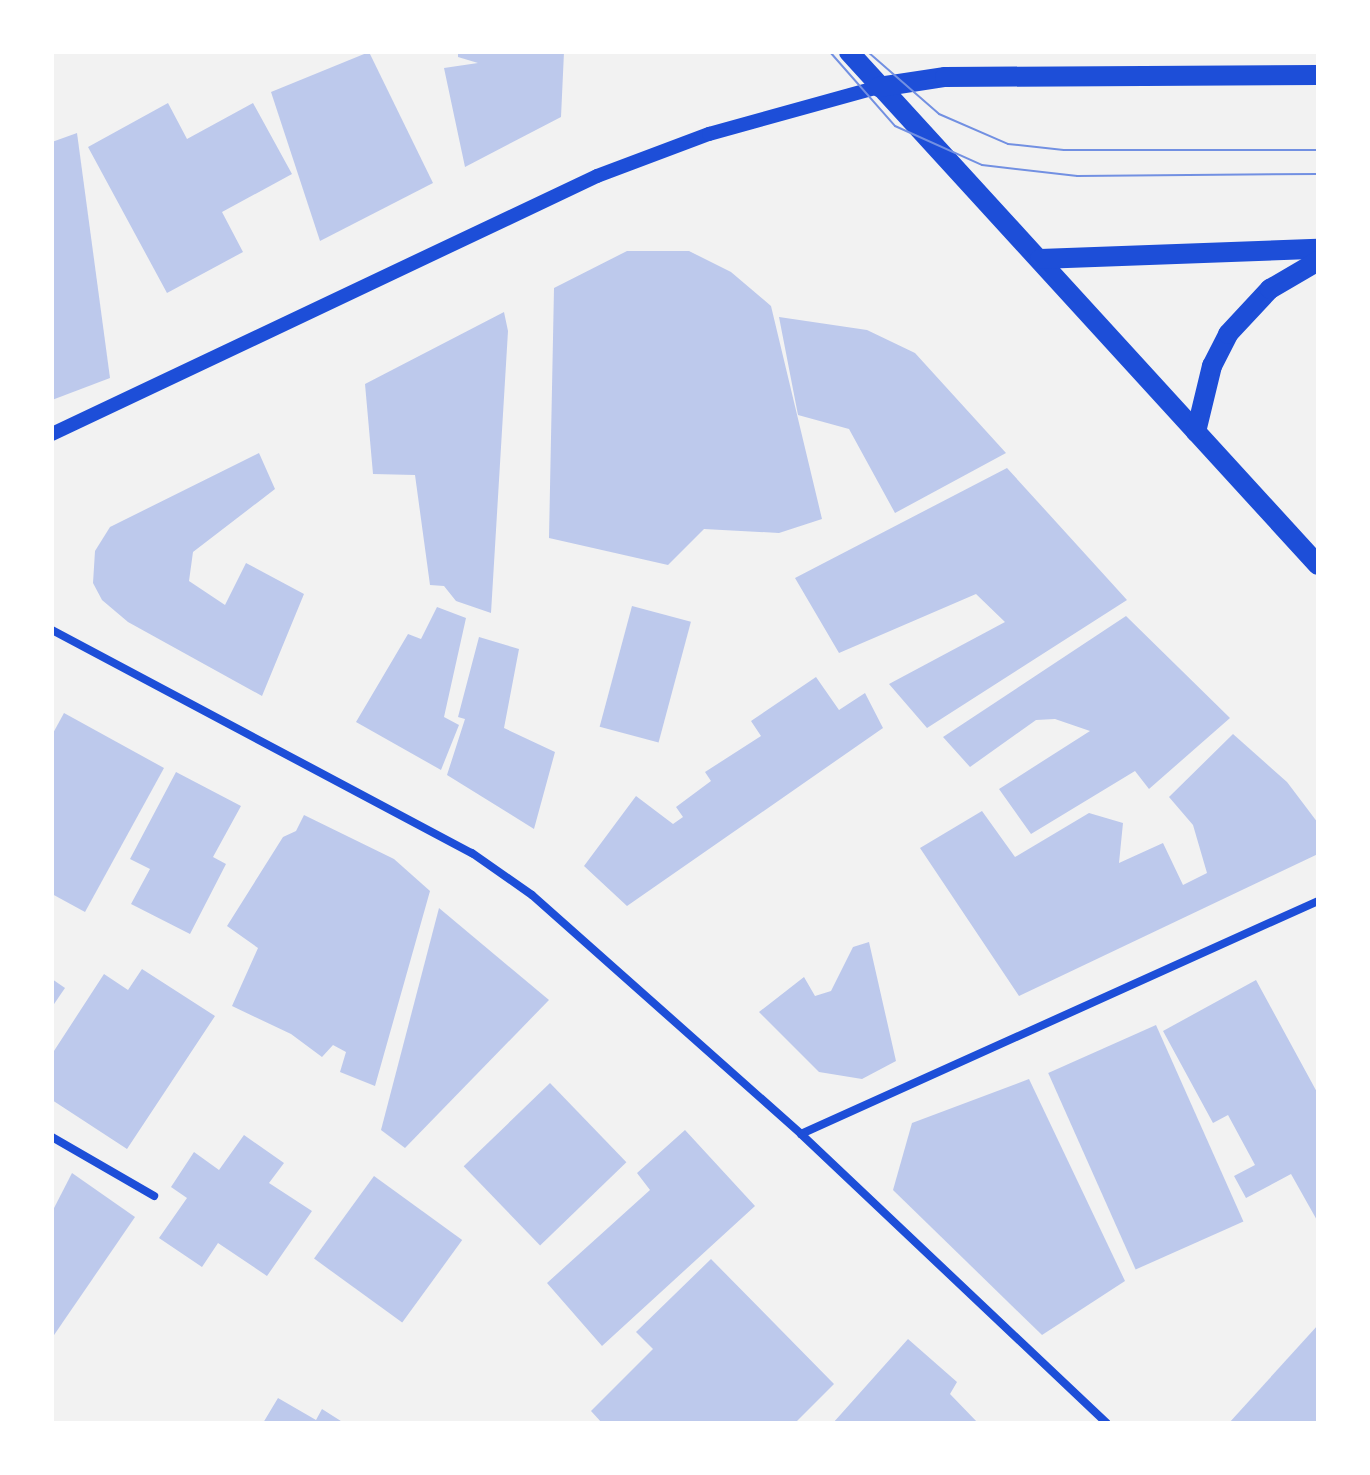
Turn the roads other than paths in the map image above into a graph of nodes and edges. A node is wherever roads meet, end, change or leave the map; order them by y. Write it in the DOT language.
graph roads {
  1 [pos="849,52"];
  2 [pos="1318,75"];
  3 [pos="879,87"];
  4 [pos="1318,249"];
  5 [pos="1040,259"];
  6 [pos="1318,261"];
  7 [pos="1196,432"];
  8 [pos="52,434"];
  9 [pos="1318,565"];
  10 [pos="52,630"];
  11 [pos="1318,901"];
  12 [pos="801,1134"];
  13 [pos="52,1137"];
  14 [pos="154,1196"];
  15 [pos="1107,1423"];
  1 -- 3 [label="main road"];
  2 -- 3 [label="main road"];
  3 -- 5 [label="main road"];
  3 -- 8 [label="street"];
  4 -- 5 [label="main road"];
  5 -- 7 [label="main road"];
  6 -- 7 [label="main road"];
  7 -- 9 [label="main road"];
  10 -- 12 [label="street"];
  11 -- 12 [label="street"];
  12 -- 15 [label="street"];
  13 -- 14 [label="street"];
}
